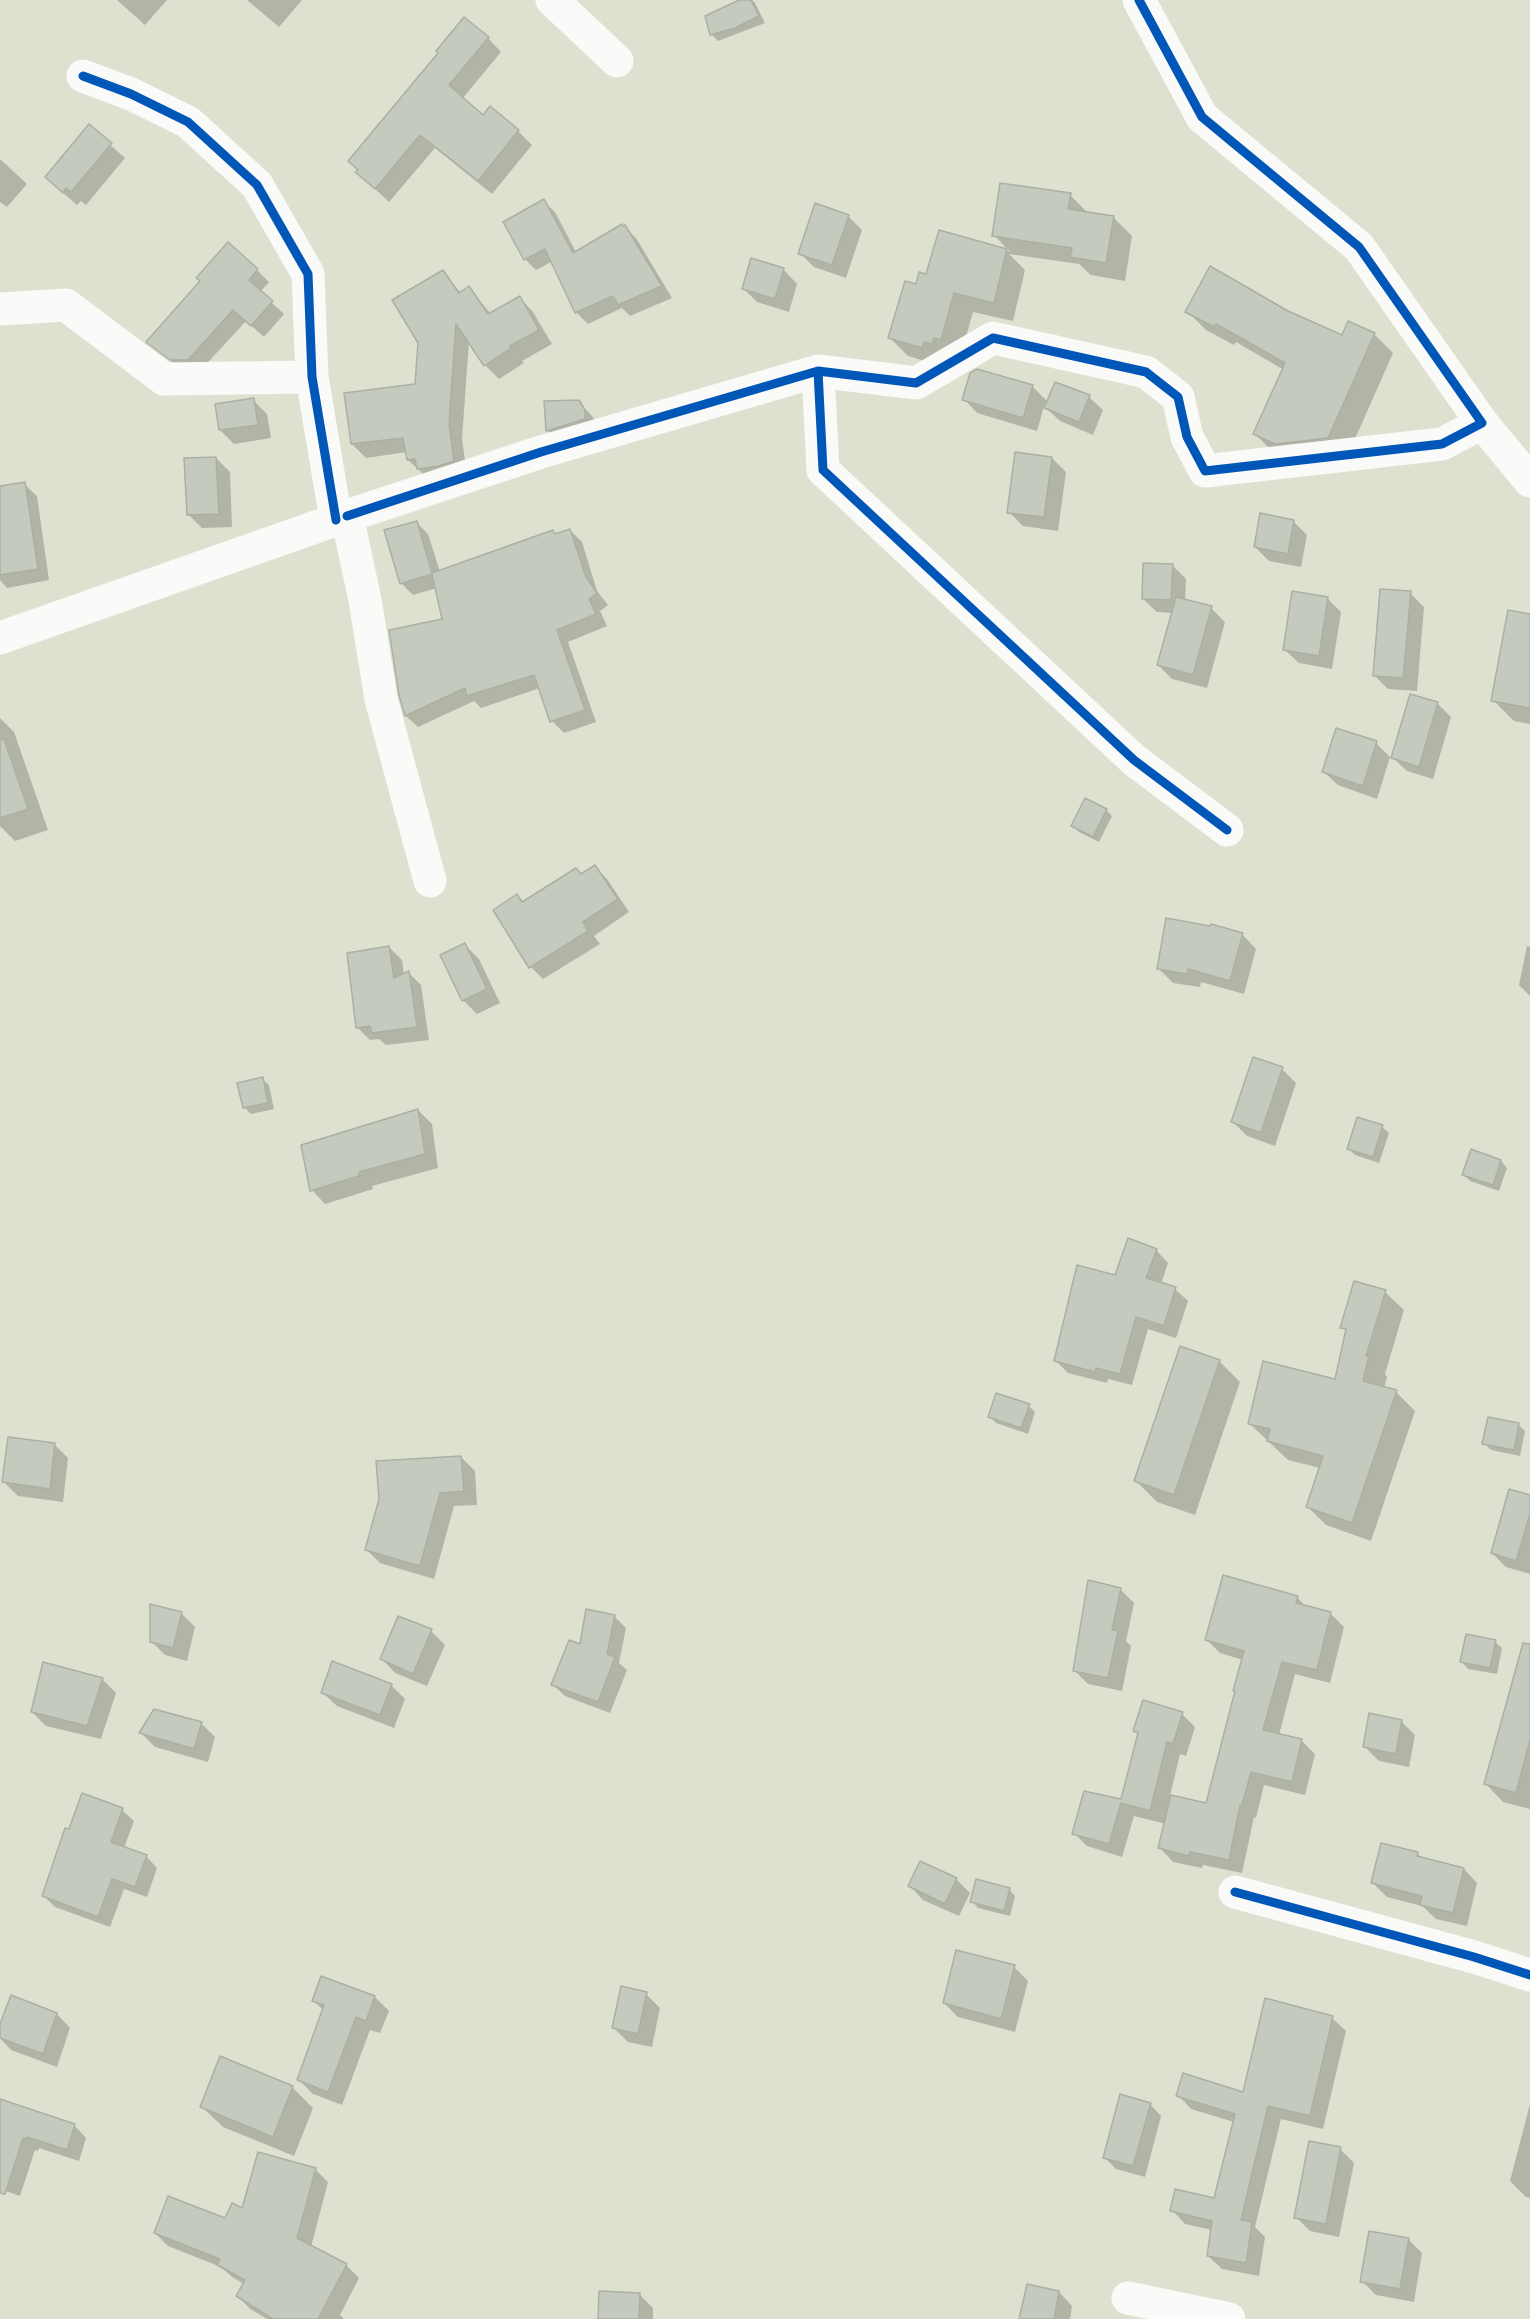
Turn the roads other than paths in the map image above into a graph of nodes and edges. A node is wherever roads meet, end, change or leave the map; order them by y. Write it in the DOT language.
graph roads {
  1 [pos="552,0"];
  2 [pos="1139,0"];
  3 [pos="616,61"];
  4 [pos="83,76"];
  5 [pos="0,309"];
  6 [pos="818,371"];
  7 [pos="312,376"];
  8 [pos="1482,423"];
  9 [pos="1530,481"];
  10 [pos="342,518"];
  11 [pos="0,638"];
  12 [pos="1227,830"];
  13 [pos="430,881"];
  14 [pos="1235,1892"];
  15 [pos="1530,1975"];
  16 [pos="1128,2298"];
  17 [pos="1229,2319"];
  1 -- 3 [label="street"];
  2 -- 8 [label="street"];
  4 -- 7 [label="street"];
  5 -- 7 [label="street"];
  6 -- 8 [label="street"];
  6 -- 10 [label="street"];
  6 -- 12 [label="street"];
  7 -- 10 [label="street"];
  8 -- 9 [label="street"];
  10 -- 11 [label="street"];
  10 -- 13 [label="street"];
  14 -- 15 [label="street"];
  16 -- 17 [label="street"];
}
